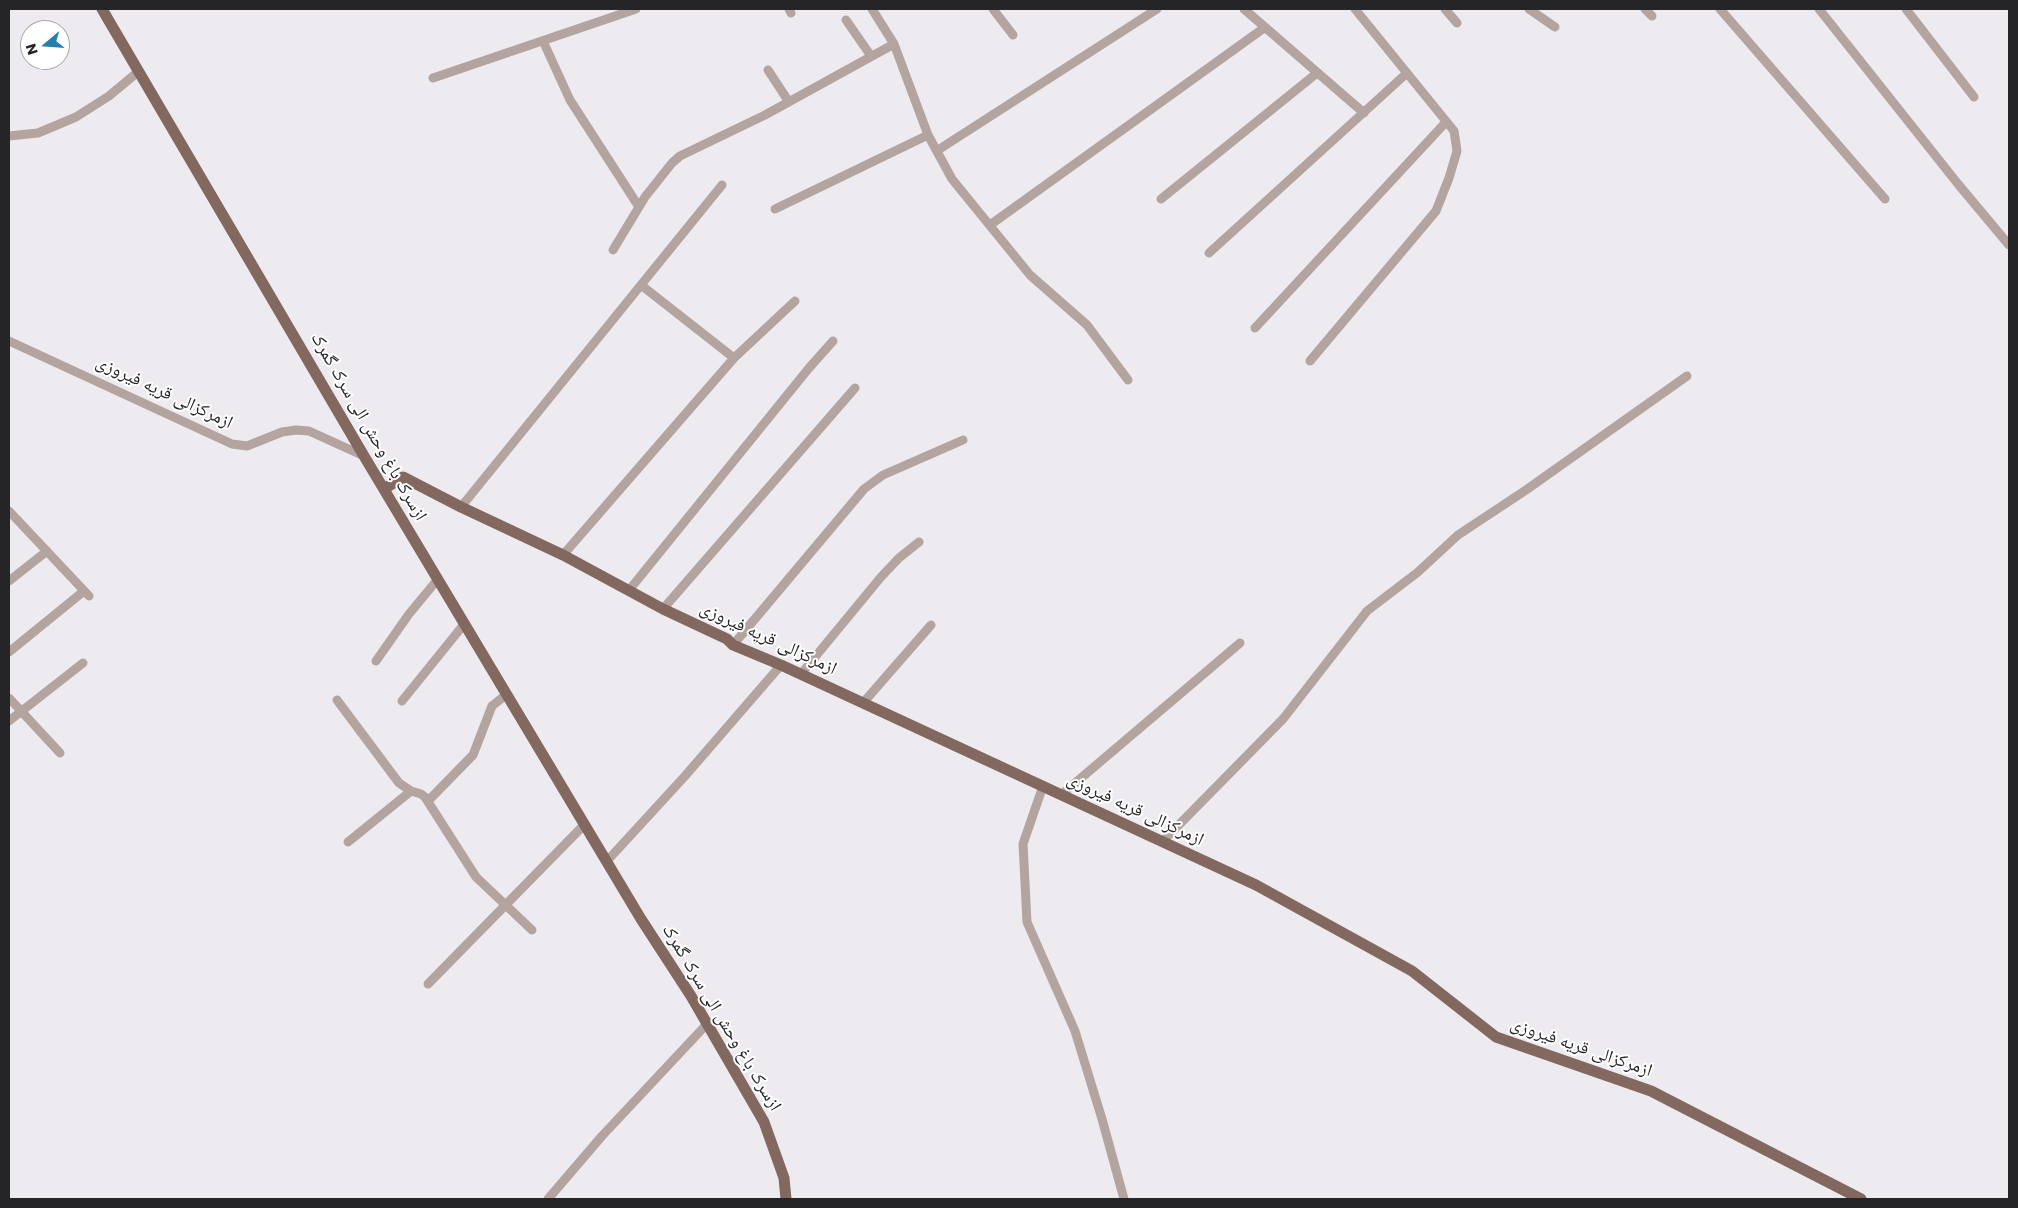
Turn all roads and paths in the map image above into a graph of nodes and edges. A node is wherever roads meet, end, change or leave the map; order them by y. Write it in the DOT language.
graph roads {
  1 [pos="102,9"];
  2 [pos="636,9"];
  3 [pos="872,9"];
  4 [pos="993,9"];
  5 [pos="1157,9"];
  6 [pos="1244,9"];
  7 [pos="1355,9"];
  8 [pos="1445,9"];
  9 [pos="1529,9"];
  10 [pos="1645,9"];
  11 [pos="1720,9"];
  12 [pos="1819,9"];
  13 [pos="1906,9"];
  14 [pos="1652,16"];
  15 [pos="846,20"];
  16 [pos="1457,23"];
  17 [pos="1555,27"];
  18 [pos="1264,28"];
  19 [pos="1013,34"];
  20 [pos="543,41"];
  21 [pos="894,44"];
  22 [pos="871,56"];
  23 [pos="768,70"];
  24 [pos="139,71"];
  25 [pos="1317,73"];
  26 [pos="1407,73"];
  27 [pos="433,78"];
  28 [pos="1974,97"];
  29 [pos="789,102"];
  30 [pos="1364,113"];
  31 [pos="1446,122"];
  32 [pos="928,134"];
  33 [pos="9,136"];
  34 [pos="938,150"];
  35 [pos="722,185"];
  36 [pos="1161,199"];
  37 [pos="1885,199"];
  38 [pos="639,207"];
  39 [pos="775,209"];
  40 [pos="990,225"];
  41 [pos="2009,245"];
  42 [pos="613,250"];
  43 [pos="1209,254"];
  44 [pos="641,285"];
  45 [pos="795,301"];
  46 [pos="1255,328"];
  47 [pos="9,341"];
  48 [pos="833,342"];
  49 [pos="734,358"];
  50 [pos="1310,361"];
  51 [pos="1687,376"];
  52 [pos="1128,380"];
  53 [pos="854,388"];
  54 [pos="963,440"];
  55 [pos="364,456"];
  56 [pos="384,489"];
  57 [pos="461,507"];
  58 [pos="9,511"];
  59 [pos="920,542"];
  60 [pos="47,551"];
  61 [pos="563,555"];
  62 [pos="438,580"];
  63 [pos="9,581"];
  64 [pos="630,589"];
  65 [pos="664,609"];
  66 [pos="464,623"];
  67 [pos="931,625"];
  68 [pos="1240,643"];
  69 [pos="733,645"];
  70 [pos="9,652"];
  71 [pos="376,661"];
  72 [pos="83,663"];
  73 [pos="781,665"];
  74 [pos="800,674"];
  75 [pos="507,694"];
  76 [pos="9,698"];
  77 [pos="337,700"];
  78 [pos="402,701"];
  79 [pos="863,703"];
  80 [pos="22,711"];
  81 [pos="9,721"];
  82 [pos="60,753"];
  83 [pos="1043,786"];
  84 [pos="411,791"];
  85 [pos="1061,795"];
  86 [pos="428,801"];
  87 [pos="585,824"];
  88 [pos="348,842"];
  89 [pos="1162,842"];
  90 [pos="607,861"];
  91 [pos="505,906"];
  92 [pos="532,930"];
  93 [pos="428,984"];
  94 [pos="706,1024"];
  95 [pos="548,1199"];
  96 [pos="786,1199"];
  97 [pos="1124,1199"];
  98 [pos="1861,1199"];
  1 -- 24 [label="main road, ازسرک باغ وحش الی سرک گمرک"];
  2 -- 20 [label="street"];
  3 -- 21 [label="street"];
  4 -- 19 [label="street"];
  5 -- 34 [label="street"];
  6 -- 18 [label="street"];
  7 -- 26 [label="street"];
  8 -- 16 [label="street"];
  9 -- 17 [label="street"];
  10 -- 14 [label="street"];
  11 -- 37 [label="street"];
  12 -- 41 [label="street"];
  13 -- 28 [label="street"];
  15 -- 22 [label="street"];
  18 -- 25 [label="street"];
  18 -- 40 [label="street"];
  20 -- 27 [label="street"];
  20 -- 38 [label="street"];
  21 -- 22 [label="street"];
  21 -- 32 [label="street"];
  22 -- 29 [label="street"];
  23 -- 29 [label="street"];
  24 -- 33 [label="street"];
  24 -- 55 [label="main road, ازسرک باغ وحش الی سرک گمرک"];
  25 -- 30 [label="street"];
  25 -- 36 [label="street"];
  26 -- 30 [label="street"];
  26 -- 31 [label="street"];
  29 -- 38 [label="street"];
  30 -- 43 [label="street"];
  31 -- 46 [label="street"];
  31 -- 50 [label="street"];
  32 -- 34 [label="street"];
  32 -- 39 [label="street"];
  34 -- 40 [label="street"];
  35 -- 44 [label="street"];
  38 -- 42 [label="street"];
  40 -- 52 [label="street"];
  44 -- 49 [label="street"];
  44 -- 57 [label="street"];
  45 -- 49 [label="street"];
  47 -- 55 [label="street, ازمرکزالی قریه فیروزی"];
  48 -- 64 [label="street"];
  49 -- 61 [label="street"];
  51 -- 89 [label="street"];
  53 -- 65 [label="street"];
  54 -- 69 [label="street"];
  55 -- 56 [label="main road, ازسرک باغ وحش الی سرک گمرک"];
  56 -- 57 [label="main road, ازمرکزالی قریه فیروزی"];
  56 -- 62 [label="main road, ازسرک باغ وحش الی سرک گمرک"];
  57 -- 61 [label="main road, ازمرکزالی قریه فیروزی"];
  58 -- 60 [label="street"];
  59 -- 74 [label="street"];
  60 -- 63 [label="street"];
  60 -- 70 [label="street"];
  61 -- 64 [label="main road, ازمرکزالی قریه فیروزی"];
  62 -- 66 [label="main road, ازسرک باغ وحش الی سرک گمرک"];
  62 -- 71 [label="street"];
  64 -- 65 [label="main road, ازمرکزالی قریه فیروزی"];
  65 -- 69 [label="main road, ازمرکزالی قریه فیروزی"];
  66 -- 75 [label="main road, ازسرک باغ وحش الی سرک گمرک"];
  66 -- 78 [label="street"];
  67 -- 79 [label="street"];
  68 -- 85 [label="street"];
  69 -- 73 [label="main road, ازمرکزالی قریه فیروزی"];
  72 -- 80 [label="street"];
  73 -- 74 [label="main road, ازمرکزالی قریه فیروزی"];
  73 -- 90 [label="street"];
  74 -- 79 [label="main road, ازمرکزالی قریه فیروزی"];
  75 -- 86 [label="street"];
  75 -- 87 [label="main road, ازسرک باغ وحش الی سرک گمرک"];
  76 -- 80 [label="street"];
  77 -- 84 [label="street"];
  79 -- 83 [label="main road, ازمرکزالی قریه فیروزی"];
  80 -- 81 [label="street"];
  80 -- 82 [label="street"];
  83 -- 85 [label="main road, ازمرکزالی قریه فیروزی"];
  83 -- 97 [label="street"];
  84 -- 86 [label="street"];
  84 -- 88 [label="street"];
  85 -- 89 [label="main road, ازمرکزالی قریه فیروزی"];
  86 -- 91 [label="street"];
  87 -- 90 [label="main road, ازسرک باغ وحش الی سرک گمرک"];
  87 -- 91 [label="street"];
  89 -- 98 [label="main road, ازمرکزالی قریه فیروزی"];
  90 -- 94 [label="main road, ازسرک باغ وحش الی سرک گمرک"];
  91 -- 92 [label="street"];
  91 -- 93 [label="street"];
  94 -- 95 [label="street"];
  94 -- 96 [label="main road, ازسرک باغ وحش الی سرک گمرک"];
}
